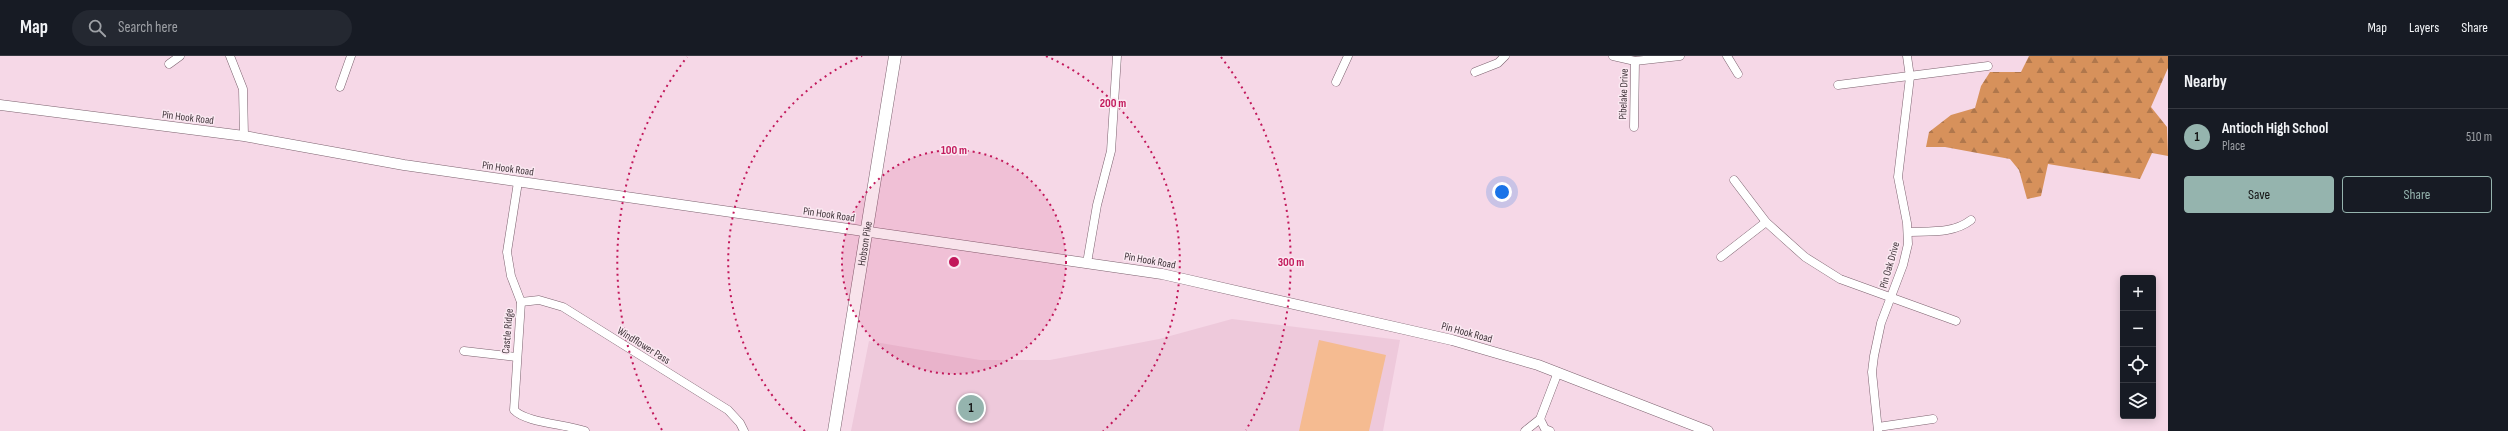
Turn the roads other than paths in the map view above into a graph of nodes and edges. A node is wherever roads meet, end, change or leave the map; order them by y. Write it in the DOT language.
graph roads {
  1 [pos="180,56"];
  2 [pos="230,56"];
  3 [pos="351,56"];
  4 [pos="895,56"];
  5 [pos="1117,56"];
  6 [pos="1348,56"];
  7 [pos="1505,56"];
  8 [pos="1613,56"];
  9 [pos="1680,56"];
  10 [pos="1727,56"];
  11 [pos="1907,56"];
  12 [pos="1635,62"];
  13 [pos="169,64"];
  14 [pos="1988,66"];
  15 [pos="1475,72"];
  16 [pos="1738,74"];
  17 [pos="1910,77"];
  18 [pos="1336,82"];
  19 [pos="1838,85"];
  20 [pos="340,87"];
  21 [pos="0,105"];
  22 [pos="1634,127"];
  23 [pos="244,136"];
  24 [pos="1734,180"];
  25 [pos="518,182"];
  26 [pos="1971,220"];
  27 [pos="1766,222"];
  28 [pos="866,232"];
  29 [pos="1908,232"];
  30 [pos="1722,257"];
  31 [pos="1087,263"];
  32 [pos="1891,298"];
  33 [pos="521,302"];
  34 [pos="1956,321"];
  35 [pos="464,351"];
  36 [pos="516,356"];
  37 [pos="1558,372"];
  38 [pos="1540,419"];
  39 [pos="1933,419"];
  40 [pos="1878,429"];
  41 [pos="585,431"];
  42 [pos="744,431"];
  43 [pos="834,431"];
  44 [pos="1525,431"];
  45 [pos="1550,431"];
  46 [pos="1708,431"];
  1 -- 13 [label="street"];
  2 -- 23 [label="street"];
  3 -- 20 [label="street"];
  4 -- 28 [label="main road, Hobson Pike"];
  5 -- 31 [label="street"];
  6 -- 18 [label="street"];
  7 -- 15 [label="street"];
  8 -- 12 [label="street"];
  9 -- 12 [label="street"];
  10 -- 16 [label="street"];
  11 -- 17 [label="street, Pin Oak Drive"];
  12 -- 22 [label="street, Pibelake Drive"];
  14 -- 17 [label="street"];
  17 -- 19 [label="street"];
  17 -- 29 [label="street, Pin Oak Drive"];
  21 -- 23 [label="street, Pin Hook Road"];
  23 -- 25 [label="street, Pin Hook Road"];
  24 -- 27 [label="street"];
  25 -- 28 [label="street, Pin Hook Road"];
  25 -- 33 [label="street, Castle Ridge"];
  26 -- 29 [label="street"];
  27 -- 30 [label="street"];
  27 -- 32 [label="street"];
  28 -- 31 [label="street, Pin Hook Road"];
  28 -- 43 [label="main road, Hobson Pike"];
  29 -- 32 [label="street, Pin Oak Drive"];
  31 -- 37 [label="street, Pin Hook Road"];
  32 -- 34 [label="street"];
  32 -- 40 [label="street, Pin Oak Drive"];
  33 -- 36 [label="street, Castle Ridge"];
  33 -- 42 [label="street, Windflower Pass"];
  35 -- 36 [label="street"];
  36 -- 41 [label="street, Castle Ridge"];
  37 -- 38 [label="street"];
  37 -- 46 [label="street, Pin Hook Road"];
  38 -- 44 [label="street"];
  38 -- 45 [label="street"];
  39 -- 40 [label="street"];
}
